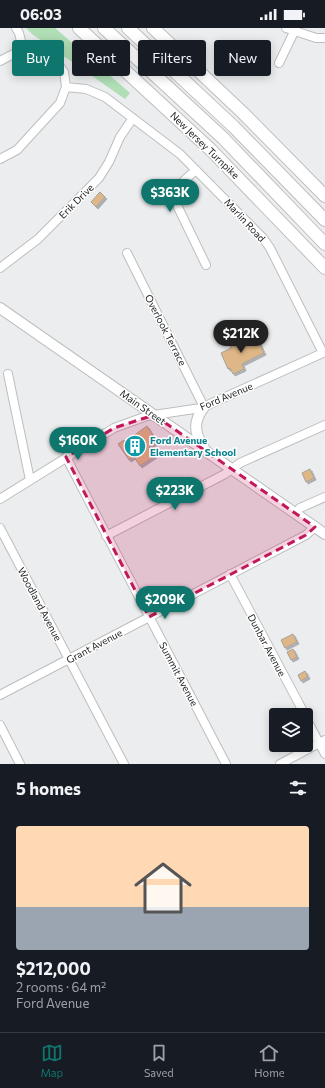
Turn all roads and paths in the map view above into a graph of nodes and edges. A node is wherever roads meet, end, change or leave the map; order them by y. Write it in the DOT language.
graph roads {
  1 [pos="16,28"];
  2 [pos="79,28"];
  3 [pos="104,28"];
  4 [pos="128,28"];
  5 [pos="153,28"];
  6 [pos="286,28"];
  7 [pos="294,32"];
  8 [pos="325,38"];
  9 [pos="20,40"];
  10 [pos="12,54"];
  11 [pos="0,61"];
  12 [pos="279,63"];
  13 [pos="64,72"];
  14 [pos="66,87"];
  15 [pos="134,118"];
  16 [pos="0,159"];
  17 [pos="196,170"];
  18 [pos="325,196"];
  19 [pos="325,220"];
  20 [pos="325,244"];
  21 [pos="127,252"];
  22 [pos="206,265"];
  23 [pos="0,268"];
  24 [pos="325,268"];
  25 [pos="0,308"];
  26 [pos="324,353"];
  27 [pos="8,374"];
  28 [pos="204,407"];
  29 [pos="154,415"];
  30 [pos="325,425"];
  31 [pos="209,454"];
  32 [pos="66,457"];
  33 [pos="231,469"];
  34 [pos="30,480"];
  35 [pos="325,497"];
  36 [pos="0,499"];
  37 [pos="295,513"];
  38 [pos="314,527"];
  39 [pos="0,528"];
  40 [pos="325,534"];
  41 [pos="106,536"];
  42 [pos="230,574"];
  43 [pos="149,617"];
  44 [pos="69,659"];
  45 [pos="0,696"];
  46 [pos="301,708"];
  47 [pos="0,725"];
  48 [pos="313,728"];
  49 [pos="322,742"];
  50 [pos="325,754"];
  51 [pos="20,764"];
  52 [pos="124,764"];
  53 [pos="226,764"];
  54 [pos="280,764"];
  1 -- 9 [label="street"];
  2 -- 24 [label="highway, New Jersey Turnpike"];
  3 -- 20 [label="highway, New Jersey Turnpike"];
  4 -- 19 [label="highway"];
  5 -- 18 [label="highway"];
  6 -- 7 [label="street"];
  7 -- 8 [label="street"];
  7 -- 12 [label="street"];
  10 -- 11 [label="street"];
  13 -- 14 [label="street"];
  14 -- 15 [label="street, Marlin Road"];
  14 -- 16 [label="street"];
  15 -- 17 [label="street, Marlin Road"];
  15 -- 23 [label="street, Erik Drive"];
  17 -- 22 [label="street"];
  17 -- 26 [label="street, Marlin Road"];
  21 -- 28 [label="street, Overlook Terrace"];
  25 -- 29 [label="main road, Main Street"];
  26 -- 28 [label="street, Ford Avenue"];
  27 -- 34 [label="street"];
  28 -- 29 [label="street, Ford Avenue"];
  28 -- 31 [label="main road"];
  29 -- 31 [label="main road, Main Street"];
  29 -- 32 [label="street, Ford Avenue"];
  30 -- 33 [label="street"];
  31 -- 33 [label="main road, Main Street"];
  32 -- 34 [label="street, Ford Avenue"];
  32 -- 41 [label="street, Summit Avenue"];
  33 -- 37 [label="main road, Main Street"];
  33 -- 41 [label="street"];
  34 -- 36 [label="street, Ford Avenue"];
  35 -- 37 [label="street"];
  37 -- 38 [label="main road, Main Street"];
  38 -- 40 [label="main road, Main Street"];
  38 -- 42 [label="street, Grant Avenue"];
  39 -- 44 [label="street, Woodland Avenue"];
  41 -- 43 [label="street, Summit Avenue"];
  42 -- 43 [label="street, Grant Avenue"];
  42 -- 46 [label="street, Dunbar Avenue"];
  43 -- 44 [label="street, Grant Avenue"];
  43 -- 53 [label="street, Summit Avenue"];
  44 -- 45 [label="street, Grant Avenue"];
  44 -- 52 [label="street, Woodland Avenue"];
  47 -- 51 [label="street"];
  48 -- 49 [label="street"];
  49 -- 50 [label="street"];
  49 -- 54 [label="street"];
}
